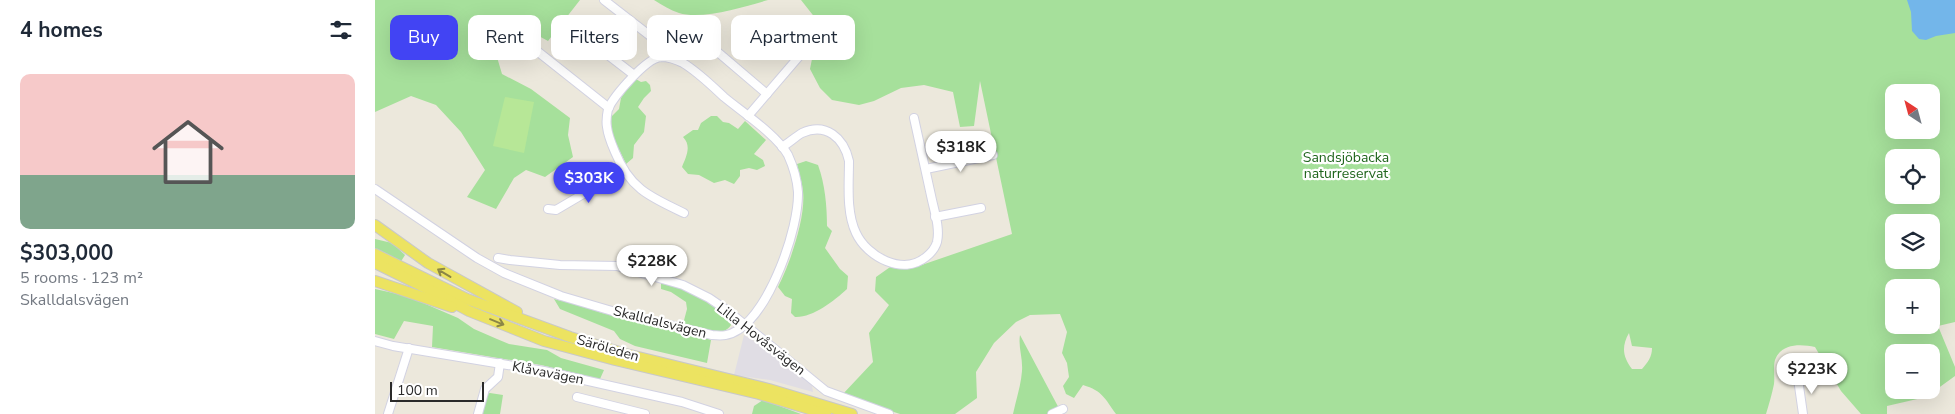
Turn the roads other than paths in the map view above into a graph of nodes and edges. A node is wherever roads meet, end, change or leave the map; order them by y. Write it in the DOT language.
graph roads {
  1 [pos="604,0"];
  2 [pos="647,33"];
  3 [pos="541,54"];
  4 [pos="721,55"];
  5 [pos="614,60"];
  6 [pos="653,60"];
  7 [pos="674,60"];
  8 [pos="796,60"];
  9 [pos="634,75"];
  10 [pos="767,94"];
  11 [pos="609,108"];
  12 [pos="748,116"];
  13 [pos="914,118"];
  14 [pos="782,147"];
  15 [pos="993,155"];
  16 [pos="926,169"];
  17 [pos="624,170"];
  18 [pos="375,190"];
  19 [pos="981,208"];
  20 [pos="547,209"];
  21 [pos="684,213"];
  22 [pos="935,217"];
  23 [pos="375,225"];
  24 [pos="375,254"];
  25 [pos="499,258"];
  26 [pos="510,260"];
  27 [pos="375,263"];
  28 [pos="504,273"];
  29 [pos="375,281"];
  30 [pos="469,311"];
  31 [pos="532,323"];
  32 [pos="745,325"];
  33 [pos="375,341"];
  34 [pos="409,348"];
  35 [pos="500,363"];
  36 [pos="1799,379"];
  37 [pos="577,397"];
  38 [pos="1063,409"];
  39 [pos="388,414"];
  40 [pos="478,414"];
  41 [pos="645,414"];
  42 [pos="719,414"];
  43 [pos="825,414"];
  44 [pos="851,414"];
  45 [pos="889,414"];
  46 [pos="1052,414"];
  47 [pos="1803,414"];
  1 -- 2 [label="street"];
  3 -- 11 [label="street"];
  4 -- 10 [label="street"];
  5 -- 9 [label="street"];
  6 -- 9 [label="street"];
  7 -- 12 [label="street, Skalldalsvägen"];
  8 -- 10 [label="street"];
  9 -- 11 [label="street"];
  10 -- 12 [label="street"];
  11 -- 17 [label="street"];
  12 -- 14 [label="street, Skalldalsvägen"];
  13 -- 16 [label="street"];
  14 -- 22 [label="street"];
  14 -- 32 [label="street, Skalldalsvägen"];
  15 -- 16 [label="street"];
  16 -- 22 [label="street"];
  17 -- 20 [label="street"];
  17 -- 21 [label="street"];
  18 -- 28 [label="street, Skalldalsvägen"];
  19 -- 22 [label="street"];
  31 -- 23 [label="main road, one-way"];
  24 -- 31 [label="main road, Säröleden"];
  25 -- 26 [label="street, Lilla Hovåsvägen"];
  26 -- 28 [label="street"];
  26 -- 32 [label="street, Lilla Hovåsvägen"];
  27 -- 30 [label="main road, Säröleden"];
  28 -- 32 [label="street, Skalldalsvägen"];
  29 -- 30 [label="main road"];
  30 -- 43 [label="main road, Säröleden, one-way"];
  31 -- 44 [label="main road, Säröleden"];
  32 -- 45 [label="street, Lilla Hovåsvägen"];
  33 -- 34 [label="street, Klåvavägen"];
  34 -- 35 [label="street, Klåvavägen"];
  34 -- 39 [label="street"];
  35 -- 40 [label="street"];
  35 -- 42 [label="street, Klåvavägen"];
  36 -- 47 [label="street"];
  37 -- 41 [label="street"];
  38 -- 46 [label="street"];
}
